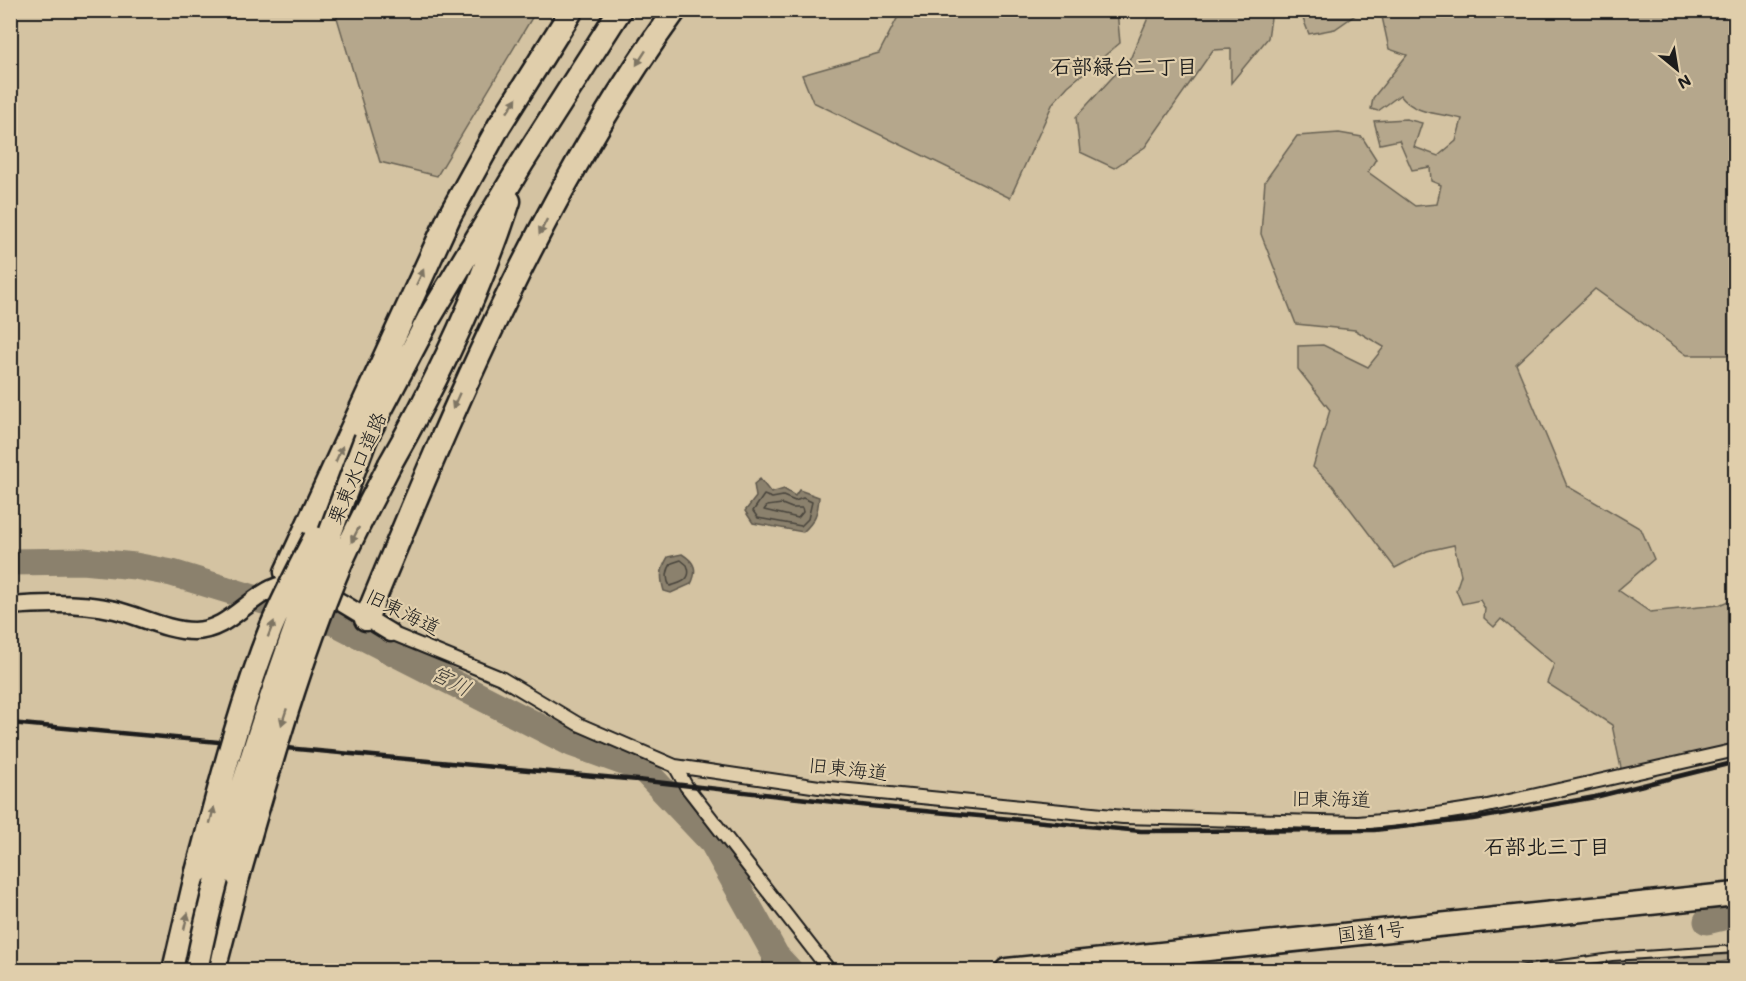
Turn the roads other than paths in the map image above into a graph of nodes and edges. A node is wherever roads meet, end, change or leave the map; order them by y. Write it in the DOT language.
graph roads {
  1 [pos="572,10"];
  2 [pos="620,10"];
  3 [pos="675,10"];
  4 [pos="522,163"];
  5 [pos="366,438"];
  6 [pos="272,588"];
  7 [pos="10,606"];
  8 [pos="366,619"];
  9 [pos="391,633"];
  10 [pos="1736,750"];
  11 [pos="675,766"];
  12 [pos="1736,894"];
  13 [pos="1736,949"];
  14 [pos="174,970"];
  15 [pos="196,970"];
  16 [pos="214,970"];
  17 [pos="829,970"];
  18 [pos="1007,970"];
  19 [pos="1518,970"];
  20 [pos="1530,970"];
  6 -- 1 [label="highway, one-way"];
  2 -- 4 [label="highway, 栗東水口道路"];
  3 -- 8 [label="highway, one-way"];
  4 -- 5 [label="highway, 栗東水口道路"];
  4 -- 16 [label="highway, one-way, bridge"];
  14 -- 5 [label="highway, one-way, bridge"];
  5 -- 15 [label="highway, 栗東水口道路, bridge"];
  6 -- 7 [label="street"];
  6 -- 8 [label="street, 旧東海道"];
  8 -- 9 [label="street, 旧東海道"];
  9 -- 11 [label="street, 旧東海道"];
  10 -- 11 [label="street, 旧東海道"];
  11 -- 17 [label="street"];
  12 -- 18 [label="highway, 国道1号"];
  13 -- 20 [label="lane"];
  19 -- 20 [label="lane"];
}
